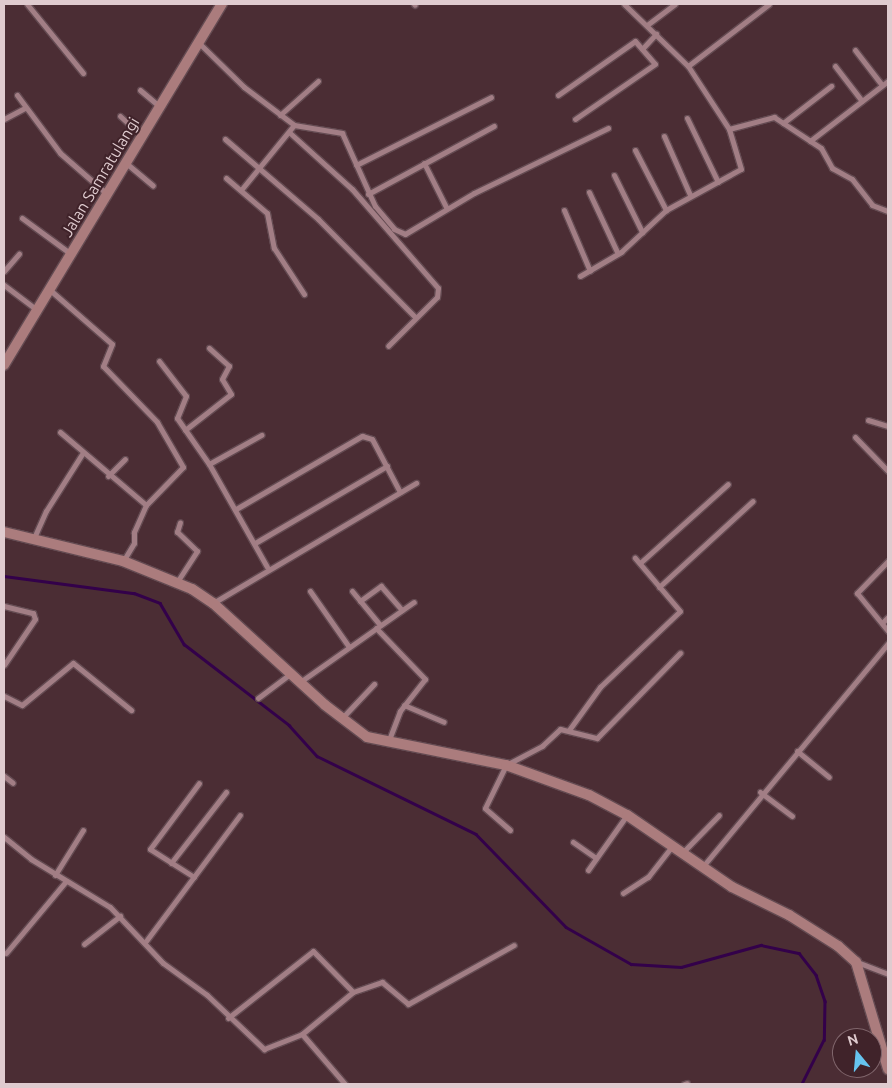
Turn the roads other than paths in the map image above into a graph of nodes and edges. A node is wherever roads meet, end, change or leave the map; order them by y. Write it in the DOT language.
graph roads {
  1 [pos="27,4"];
  2 [pos="222,4"];
  3 [pos="624,4"];
  4 [pos="675,4"];
  5 [pos="769,4"];
  6 [pos="647,25"];
  7 [pos="656,34"];
  8 [pos="199,43"];
  9 [pos="642,49"];
  10 [pos="855,50"];
  11 [pos="688,66"];
  12 [pos="835,66"];
  13 [pos="82,74"];
  14 [pos="318,81"];
  15 [pos="888,81"];
  16 [pos="882,85"];
  17 [pos="831,86"];
  18 [pos="140,90"];
  19 [pos="16,95"];
  20 [pos="558,95"];
  21 [pos="490,97"];
  22 [pos="862,101"];
  23 [pos="160,107"];
  24 [pos="25,108"];
  25 [pos="120,116"];
  26 [pos="280,116"];
  27 [pos="687,118"];
  28 [pos="4,119"];
  29 [pos="575,119"];
  30 [pos="783,123"];
  31 [pos="294,125"];
  32 [pos="494,126"];
  33 [pos="608,128"];
  34 [pos="729,129"];
  35 [pos="290,133"];
  36 [pos="664,136"];
  37 [pos="142,137"];
  38 [pos="225,139"];
  39 [pos="810,141"];
  40 [pos="635,150"];
  41 [pos="126,163"];
  42 [pos="424,163"];
  43 [pos="356,165"];
  44 [pos="259,168"];
  45 [pos="614,175"];
  46 [pos="226,178"];
  47 [pos="718,182"];
  48 [pos="153,186"];
  49 [pos="241,190"];
  50 [pos="589,192"];
  51 [pos="108,194"];
  52 [pos="368,194"];
  53 [pos="690,195"];
  54 [pos="447,209"];
  55 [pos="564,210"];
  56 [pos="666,210"];
  57 [pos="888,211"];
  58 [pos="22,218"];
  59 [pos="642,232"];
  60 [pos="19,254"];
  61 [pos="71,254"];
  62 [pos="618,254"];
  63 [pos="4,271"];
  64 [pos="590,271"];
  65 [pos="580,276"];
  66 [pos="4,285"];
  67 [pos="50,290"];
  68 [pos="304,294"];
  69 [pos="37,311"];
  70 [pos="415,317"];
  71 [pos="388,346"];
  72 [pos="209,348"];
  73 [pos="159,361"];
  74 [pos="4,365"];
  75 [pos="868,420"];
  76 [pos="888,426"];
  77 [pos="185,430"];
  78 [pos="60,432"];
  79 [pos="261,435"];
  80 [pos="855,437"];
  81 [pos="82,454"];
  82 [pos="125,460"];
  83 [pos="209,464"];
  84 [pos="386,466"];
  85 [pos="888,471"];
  86 [pos="108,476"];
  87 [pos="416,483"];
  88 [pos="728,484"];
  89 [pos="400,492"];
  90 [pos="753,501"];
  91 [pos="146,505"];
  92 [pos="236,509"];
  93 [pos="180,522"];
  94 [pos="4,532"];
  95 [pos="33,540"];
  96 [pos="255,542"];
  97 [pos="635,558"];
  98 [pos="123,561"];
  99 [pos="888,561"];
  100 [pos="640,564"];
  101 [pos="267,567"];
  102 [pos="177,582"];
  103 [pos="659,587"];
  104 [pos="310,591"];
  105 [pos="352,591"];
  106 [pos="360,601"];
  107 [pos="213,602"];
  108 [pos="414,602"];
  109 [pos="4,606"];
  110 [pos="402,610"];
  111 [pos="888,616"];
  112 [pos="882,623"];
  113 [pos="378,627"];
  114 [pos="888,631"];
  115 [pos="888,643"];
  116 [pos="349,647"];
  117 [pos="680,653"];
  118 [pos="4,665"];
  119 [pos="290,674"];
  120 [pos="300,682"];
  121 [pos="374,684"];
  122 [pos="258,698"];
  123 [pos="5,699"];
  124 [pos="404,705"];
  125 [pos="131,710"];
  126 [pos="342,719"];
  127 [pos="444,722"];
  128 [pos="569,730"];
  129 [pos="388,742"];
  130 [pos="797,751"];
  131 [pos="506,765"];
  132 [pos="4,776"];
  133 [pos="829,777"];
  134 [pos="13,783"];
  135 [pos="200,783"];
  136 [pos="226,792"];
  137 [pos="760,792"];
  138 [pos="719,814"];
  139 [pos="240,815"];
  140 [pos="627,815"];
  141 [pos="792,816"];
  142 [pos="83,830"];
  143 [pos="510,830"];
  144 [pos="4,837"];
  145 [pos="573,842"];
  146 [pos="674,844"];
  147 [pos="684,851"];
  148 [pos="596,858"];
  149 [pos="171,862"];
  150 [pos="704,865"];
  151 [pos="588,870"];
  152 [pos="56,875"];
  153 [pos="194,877"];
  154 [pos="66,881"];
  155 [pos="623,893"];
  156 [pos="120,916"];
  157 [pos="146,941"];
  158 [pos="84,944"];
  159 [pos="514,945"];
  160 [pos="6,953"];
  161 [pos="856,962"];
  162 [pos="888,974"];
  163 [pos="353,992"];
  164 [pos="228,1018"];
  165 [pos="302,1034"];
  166 [pos="888,1069"];
  167 [pos="345,1084"];
  1 -- 13 [label="street"];
  2 -- 8 [label="street, Jalan Samratulangi"];
  3 -- 6 [label="street"];
  4 -- 6 [label="street"];
  5 -- 11 [label="street"];
  6 -- 7 [label="street"];
  7 -- 9 [label="street"];
  7 -- 11 [label="street"];
  8 -- 23 [label="street, Jalan Samratulangi"];
  8 -- 26 [label="street"];
  9 -- 20 [label="street"];
  9 -- 29 [label="street"];
  10 -- 16 [label="street"];
  11 -- 34 [label="street"];
  12 -- 22 [label="street"];
  14 -- 26 [label="street"];
  15 -- 16 [label="street"];
  16 -- 22 [label="street"];
  17 -- 30 [label="street"];
  18 -- 23 [label="street"];
  19 -- 24 [label="street"];
  21 -- 43 [label="street"];
  22 -- 39 [label="street"];
  23 -- 37 [label="street, Jalan Samratulangi"];
  24 -- 28 [label="street"];
  24 -- 51 [label="street"];
  25 -- 37 [label="street"];
  26 -- 31 [label="street"];
  27 -- 47 [label="street"];
  30 -- 34 [label="street"];
  30 -- 39 [label="street"];
  31 -- 35 [label="street"];
  31 -- 43 [label="street"];
  32 -- 42 [label="street"];
  33 -- 54 [label="street"];
  34 -- 47 [label="street"];
  35 -- 44 [label="street"];
  35 -- 70 [label="street"];
  36 -- 53 [label="street"];
  37 -- 41 [label="street, Jalan Samratulangi"];
  38 -- 44 [label="street"];
  39 -- 57 [label="street"];
  40 -- 56 [label="street"];
  41 -- 48 [label="street"];
  41 -- 51 [label="street, Jalan Samratulangi"];
  42 -- 52 [label="street"];
  42 -- 54 [label="street"];
  43 -- 52 [label="street"];
  44 -- 49 [label="street"];
  44 -- 70 [label="street"];
  45 -- 59 [label="street"];
  46 -- 49 [label="street"];
  47 -- 53 [label="street"];
  49 -- 68 [label="street"];
  50 -- 62 [label="street"];
  51 -- 61 [label="street, Jalan Samratulangi"];
  52 -- 54 [label="street"];
  53 -- 56 [label="street"];
  55 -- 64 [label="street"];
  56 -- 59 [label="street"];
  58 -- 61 [label="street"];
  59 -- 62 [label="street"];
  60 -- 63 [label="street"];
  61 -- 67 [label="street, Jalan Samratulangi"];
  62 -- 64 [label="street"];
  64 -- 65 [label="street"];
  66 -- 69 [label="street"];
  67 -- 69 [label="street, Jalan Samratulangi"];
  67 -- 91 [label="street"];
  69 -- 74 [label="street, Jalan Samratulangi"];
  70 -- 71 [label="street"];
  72 -- 77 [label="street"];
  73 -- 77 [label="street"];
  75 -- 76 [label="street"];
  77 -- 83 [label="street"];
  78 -- 81 [label="street"];
  79 -- 83 [label="street"];
  80 -- 85 [label="street"];
  81 -- 86 [label="street"];
  81 -- 95 [label="street"];
  82 -- 86 [label="street"];
  83 -- 92 [label="street"];
  84 -- 89 [label="street"];
  84 -- 92 [label="street"];
  84 -- 96 [label="street"];
  86 -- 91 [label="street"];
  87 -- 89 [label="street"];
  88 -- 100 [label="street"];
  89 -- 101 [label="street"];
  90 -- 103 [label="street"];
  91 -- 98 [label="street"];
  92 -- 96 [label="street"];
  93 -- 102 [label="street"];
  94 -- 95 [label="street"];
  95 -- 98 [label="street"];
  96 -- 101 [label="street"];
  97 -- 100 [label="street"];
  98 -- 102 [label="street"];
  99 -- 112 [label="street"];
  100 -- 103 [label="street"];
  101 -- 107 [label="street"];
  102 -- 107 [label="street"];
  103 -- 128 [label="street"];
  104 -- 116 [label="street"];
  105 -- 106 [label="street"];
  106 -- 110 [label="street"];
  106 -- 113 [label="street"];
  107 -- 119 [label="street"];
  108 -- 110 [label="street"];
  109 -- 118 [label="street"];
  110 -- 113 [label="street"];
  111 -- 112 [label="street"];
  112 -- 114 [label="street"];
  113 -- 116 [label="street"];
  113 -- 124 [label="street"];
  115 -- 130 [label="street"];
  116 -- 120 [label="street"];
  117 -- 128 [label="street"];
  119 -- 120 [label="street"];
  119 -- 122 [label="street"];
  120 -- 126 [label="street"];
  121 -- 126 [label="street"];
  123 -- 125 [label="street"];
  124 -- 127 [label="street"];
  124 -- 129 [label="street"];
  126 -- 129 [label="street"];
  128 -- 131 [label="street"];
  129 -- 131 [label="street"];
  130 -- 133 [label="street"];
  130 -- 137 [label="street"];
  131 -- 140 [label="street"];
  131 -- 143 [label="street"];
  132 -- 134 [label="street"];
  135 -- 149 [label="street"];
  136 -- 149 [label="street"];
  137 -- 141 [label="street"];
  137 -- 150 [label="street"];
  138 -- 147 [label="street"];
  139 -- 153 [label="street"];
  140 -- 146 [label="street"];
  140 -- 148 [label="street"];
  142 -- 152 [label="street"];
  144 -- 152 [label="street"];
  145 -- 148 [label="street"];
  146 -- 147 [label="street"];
  146 -- 155 [label="street"];
  147 -- 150 [label="street"];
  148 -- 151 [label="street"];
  149 -- 153 [label="street"];
  150 -- 161 [label="street"];
  152 -- 154 [label="street"];
  153 -- 157 [label="street"];
  154 -- 156 [label="street"];
  154 -- 160 [label="street"];
  156 -- 157 [label="street"];
  156 -- 158 [label="street"];
  157 -- 164 [label="street"];
  159 -- 163 [label="street"];
  161 -- 162 [label="street"];
  161 -- 166 [label="street"];
  163 -- 164 [label="street"];
  163 -- 165 [label="street"];
  164 -- 165 [label="street"];
  165 -- 167 [label="street"];
}
